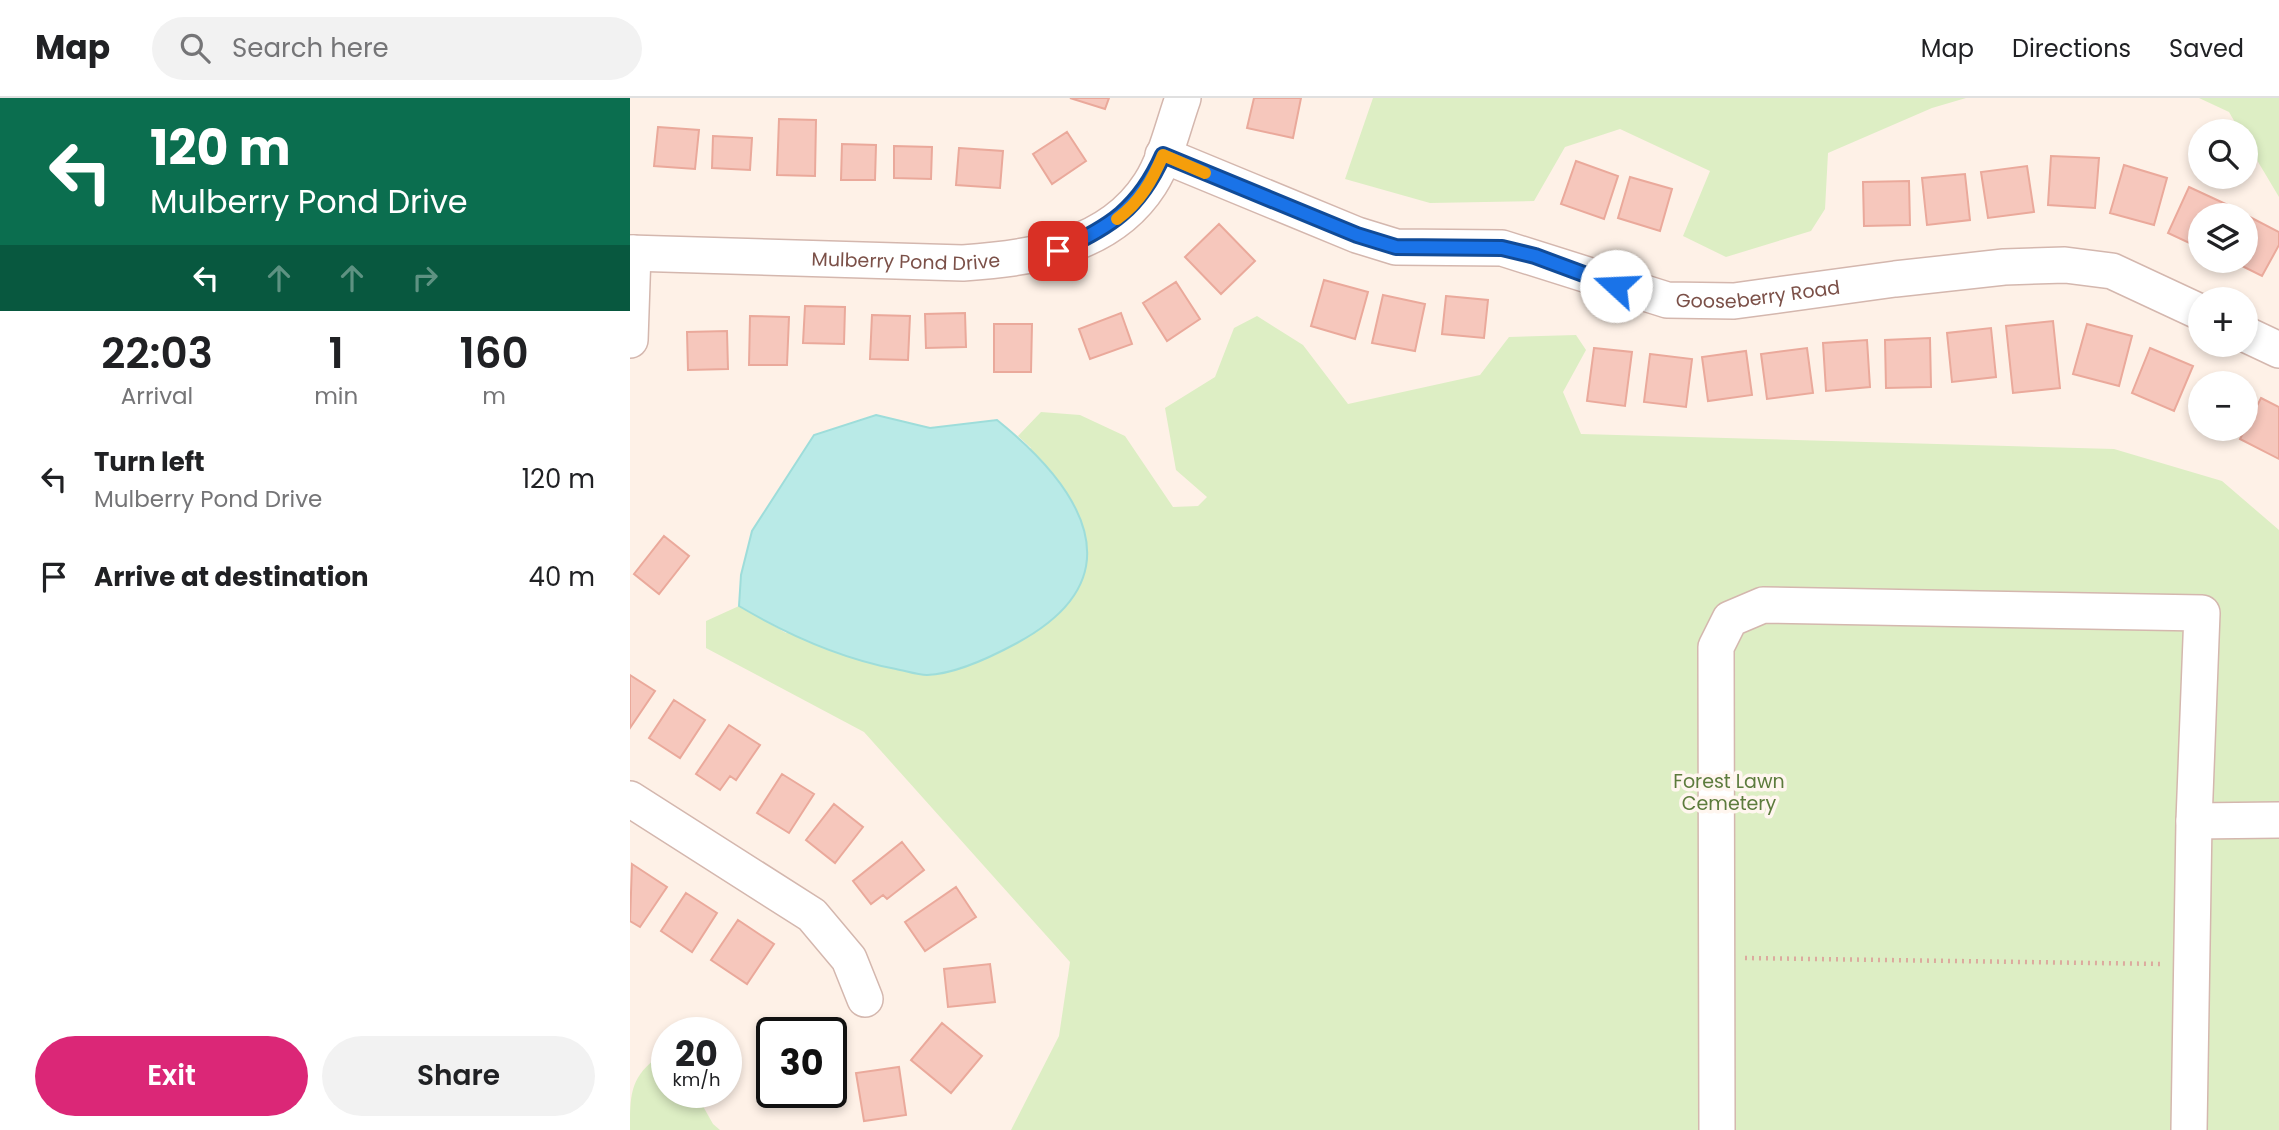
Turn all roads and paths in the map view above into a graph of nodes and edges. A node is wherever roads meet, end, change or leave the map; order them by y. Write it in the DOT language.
graph roads {
  1 [pos="1183,98"];
  2 [pos="1163,155"];
  3 [pos="632,253"];
  4 [pos="2188,306"];
  5 [pos="630,340"];
  6 [pos="2258,340"];
  7 [pos="2279,350"];
  8 [pos="630,799"];
  9 [pos="2279,820"];
  10 [pos="2194,821"];
  11 [pos="1717,957"];
  12 [pos="2190,964"];
  13 [pos="865,999"];
  14 [pos="1717,1130"];
  15 [pos="2189,1130"];
  1 -- 2 [label="street, Mulberry Pond Drive"];
  2 -- 3 [label="street, Mulberry Pond Drive"];
  2 -- 4 [label="street, Gooseberry Road"];
  3 -- 5 [label="street"];
  6 -- 7 [label="street"];
  8 -- 13 [label="street"];
  9 -- 10 [label="street"];
  10 -- 11 [label="street"];
  10 -- 12 [label="street"];
  11 -- 12 [label="path"];
  11 -- 14 [label="street"];
  12 -- 15 [label="street"];
}
